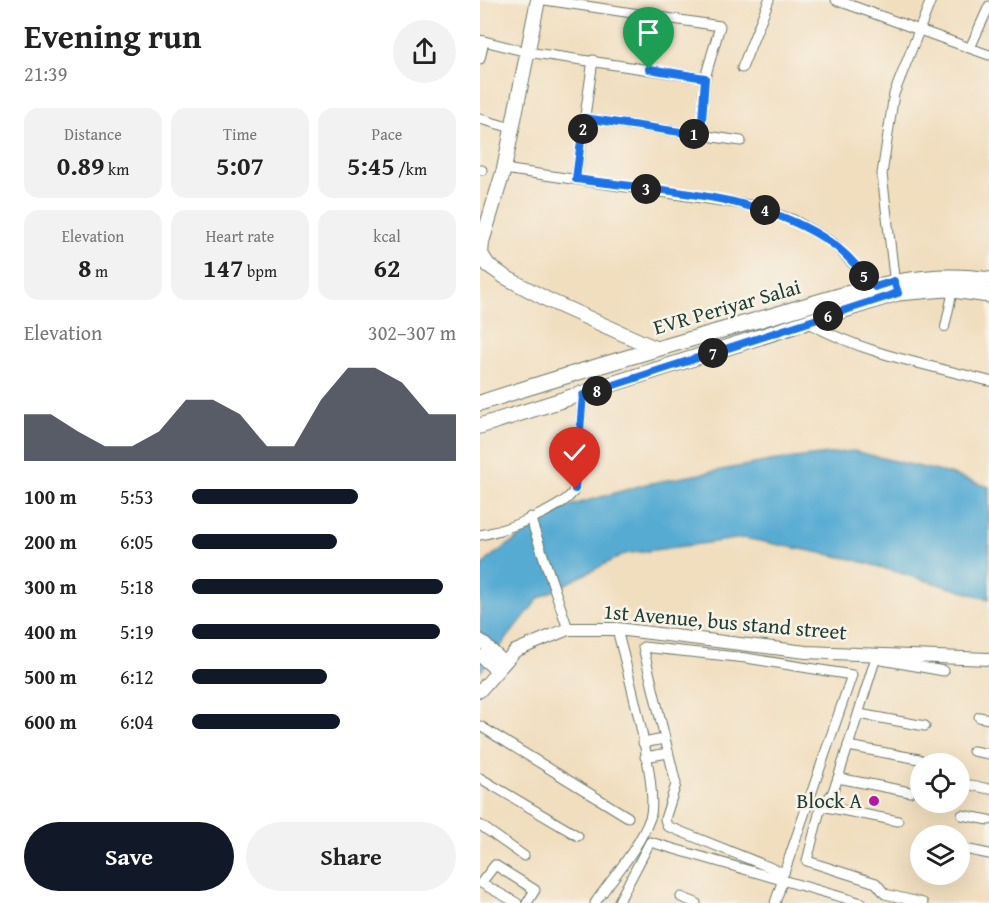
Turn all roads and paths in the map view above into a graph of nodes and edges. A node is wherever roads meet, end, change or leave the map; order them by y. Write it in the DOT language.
graph roads {
  1 [pos="538,0"];
  2 [pos="545,0"];
  3 [pos="769,0"];
  4 [pos="931,0"];
  5 [pos="840,1"];
  6 [pos="602,4"];
  7 [pos="989,6"];
  8 [pos="919,30"];
  9 [pos="482,40"];
  10 [pos="970,48"];
  11 [pos="527,52"];
  12 [pos="989,55"];
  13 [pos="480,59"];
  14 [pos="593,60"];
  15 [pos="742,68"];
  16 [pos="705,78"];
  17 [pos="584,118"];
  18 [pos="480,119"];
  19 [pos="512,128"];
  20 [pos="701,135"];
  21 [pos="741,141"];
  22 [pos="504,169"];
  23 [pos="576,179"];
  24 [pos="481,241"];
  25 [pos="989,280"];
  26 [pos="875,287"];
  27 [pos="896,287"];
  28 [pos="953,290"];
  29 [pos="989,295"];
  30 [pos="809,322"];
  31 [pos="945,327"];
  32 [pos="657,349"];
  33 [pos="989,381"];
  34 [pos="531,386"];
  35 [pos="583,395"];
  36 [pos="480,403"];
  37 [pos="540,408"];
  38 [pos="480,426"];
  39 [pos="530,517"];
  40 [pos="480,535"];
  41 [pos="568,629"];
  42 [pos="617,629"];
  43 [pos="480,640"];
  44 [pos="484,654"];
  45 [pos="876,657"];
  46 [pos="988,661"];
  47 [pos="500,666"];
  48 [pos="944,671"];
  49 [pos="480,691"];
  50 [pos="859,714"];
  51 [pos="979,717"];
  52 [pos="989,719"];
  53 [pos="480,726"];
  54 [pos="925,726"];
  55 [pos="664,739"];
  56 [pos="643,743"];
  57 [pos="848,746"];
  58 [pos="973,751"];
  59 [pos="668,753"];
  60 [pos="989,754"];
  61 [pos="645,757"];
  62 [pos="910,757"];
  63 [pos="480,778"];
  64 [pos="838,778"];
  65 [pos="970,785"];
  66 [pos="989,789"];
  67 [pos="910,792"];
  68 [pos="821,806"];
  69 [pos="962,815"];
  70 [pos="628,817"];
  71 [pos="989,820"];
  72 [pos="897,821"];
  73 [pos="480,825"];
  74 [pos="578,836"];
  75 [pos="970,850"];
  76 [pos="989,854"];
  77 [pos="524,856"];
  78 [pos="484,871"];
  79 [pos="782,882"];
  80 [pos="608,884"];
  81 [pos="624,892"];
  82 [pos="681,897"];
  83 [pos="824,898"];
  84 [pos="517,903"];
  85 [pos="527,903"];
  86 [pos="595,903"];
  87 [pos="618,903"];
  88 [pos="696,903"];
  89 [pos="775,903"];
  90 [pos="862,903"];
  91 [pos="923,903"];
  1 -- 11 [label="main road"];
  2 -- 6 [label="street"];
  3 -- 15 [label="street"];
  4 -- 8 [label="street"];
  5 -- 8 [label="street"];
  6 -- 16 [label="street"];
  7 -- 10 [label="street"];
  8 -- 10 [label="street"];
  8 -- 27 [label="street"];
  9 -- 11 [label="street"];
  9 -- 13 [label="street"];
  10 -- 12 [label="street"];
  11 -- 14 [label="street"];
  11 -- 19 [label="main road"];
  14 -- 16 [label="street"];
  14 -- 17 [label="street"];
  16 -- 20 [label="street"];
  17 -- 20 [label="street"];
  17 -- 23 [label="street"];
  18 -- 19 [label="street"];
  19 -- 22 [label="main road"];
  20 -- 21 [label="street"];
  22 -- 23 [label="street"];
  22 -- 24 [label="main road"];
  23 -- 26 [label="street"];
  24 -- 32 [label="main road"];
  25 -- 27 [label="main road, EVR Periyar Salai"];
  26 -- 27 [label="main road, EVR Periyar Salai"];
  26 -- 32 [label="main road, EVR Periyar Salai"];
  27 -- 28 [label="main road, EVR Periyar Salai"];
  27 -- 30 [label="main road, EVR Periyar Salai"];
  28 -- 29 [label="main road, EVR Periyar Salai"];
  28 -- 31 [label="street"];
  30 -- 33 [label="street"];
  30 -- 35 [label="main road, EVR Periyar Salai"];
  32 -- 34 [label="main road, EVR Periyar Salai"];
  34 -- 36 [label="main road, EVR Periyar Salai"];
  34 -- 37 [label="main road"];
  35 -- 37 [label="main road, EVR Periyar Salai"];
  35 -- 39 [label="street"];
  37 -- 38 [label="main road, EVR Periyar Salai"];
  39 -- 40 [label="street"];
  39 -- 41 [label="street"];
  41 -- 42 [label="street, 1st Avenue, bus stand street"];
  41 -- 47 [label="street, 1st Avenue, bus stand street"];
  42 -- 45 [label="street, 1st Avenue, bus stand street"];
  42 -- 56 [label="street"];
  43 -- 44 [label="street"];
  44 -- 47 [label="street"];
  45 -- 46 [label="street, 1st Avenue, bus stand street"];
  45 -- 48 [label="street"];
  45 -- 50 [label="street"];
  47 -- 49 [label="street, 1st Avenue, bus stand street"];
  50 -- 54 [label="street"];
  50 -- 57 [label="street"];
  51 -- 52 [label="street"];
  53 -- 70 [label="street"];
  55 -- 56 [label="street"];
  55 -- 59 [label="street"];
  55 -- 59 [label="street"];
  56 -- 61 [label="street"];
  57 -- 62 [label="street"];
  57 -- 64 [label="street"];
  58 -- 60 [label="street"];
  59 -- 61 [label="street"];
  61 -- 80 [label="street"];
  63 -- 74 [label="street"];
  64 -- 67 [label="street"];
  64 -- 68 [label="street"];
  65 -- 66 [label="street"];
  68 -- 72 [label="street"];
  68 -- 91 [label="street"];
  69 -- 71 [label="street"];
  73 -- 77 [label="street"];
  75 -- 76 [label="street"];
  78 -- 84 [label="street"];
  78 -- 85 [label="street"];
  79 -- 81 [label="street"];
  79 -- 83 [label="street"];
  79 -- 89 [label="street"];
  80 -- 81 [label="street"];
  80 -- 86 [label="street"];
  81 -- 87 [label="street"];
  82 -- 88 [label="street"];
  83 -- 90 [label="street"];
}
